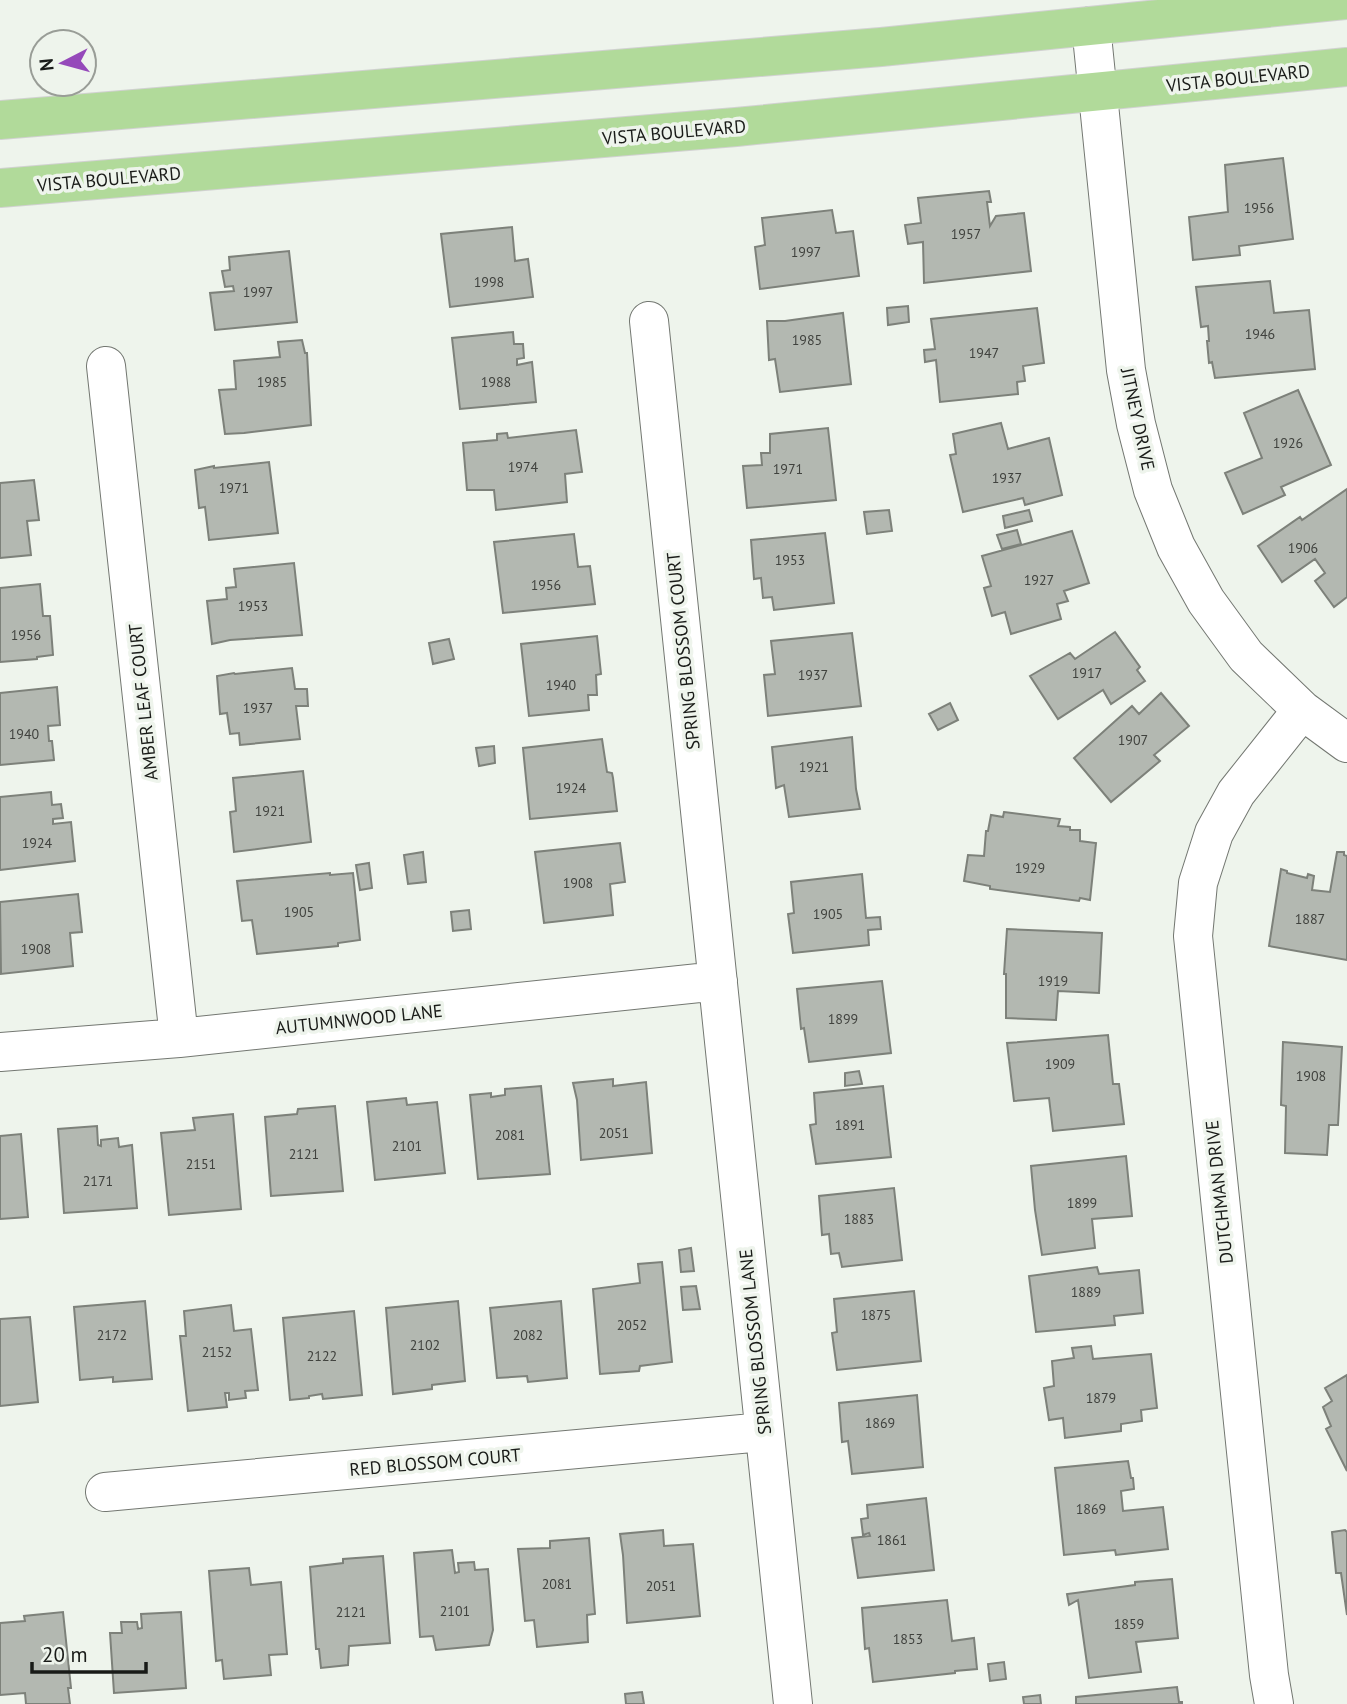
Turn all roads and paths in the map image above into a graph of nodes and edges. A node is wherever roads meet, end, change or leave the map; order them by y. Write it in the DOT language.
graph roads {
  1 [pos="1347,0"];
  2 [pos="1091,26"];
  3 [pos="1347,67"];
  4 [pos="1098,92"];
  5 [pos="0,120"];
  6 [pos="0,188"];
  7 [pos="649,321"];
  8 [pos="106,366"];
  9 [pos="1302,710"];
  10 [pos="1347,743"];
  11 [pos="718,981"];
  12 [pos="179,1038"];
  13 [pos="0,1052"];
  14 [pos="764,1432"];
  15 [pos="105,1492"];
  16 [pos="793,1704"];
  17 [pos="1274,1704"];
  1 -- 2 [label="main road"];
  2 -- 4 [label="street, JITNEY DRIVE"];
  2 -- 5 [label="main road"];
  3 -- 4 [label="main road, VISTA BOULEVARD"];
  4 -- 6 [label="main road, VISTA BOULEVARD"];
  4 -- 9 [label="street, JITNEY DRIVE"];
  7 -- 11 [label="street, SPRING BLOSSOM COURT"];
  8 -- 12 [label="street, AMBER LEAF COURT"];
  9 -- 10 [label="street, JITNEY DRIVE"];
  9 -- 17 [label="street, DUTCHMAN DRIVE"];
  11 -- 12 [label="street, AUTUMNWOOD LANE"];
  11 -- 14 [label="street, SPRING BLOSSOM LANE"];
  12 -- 13 [label="street, AUTUMNWOOD LANE"];
  14 -- 15 [label="street, RED BLOSSOM COURT"];
  14 -- 16 [label="street, SPRING BLOSSOM LANE"];
}
